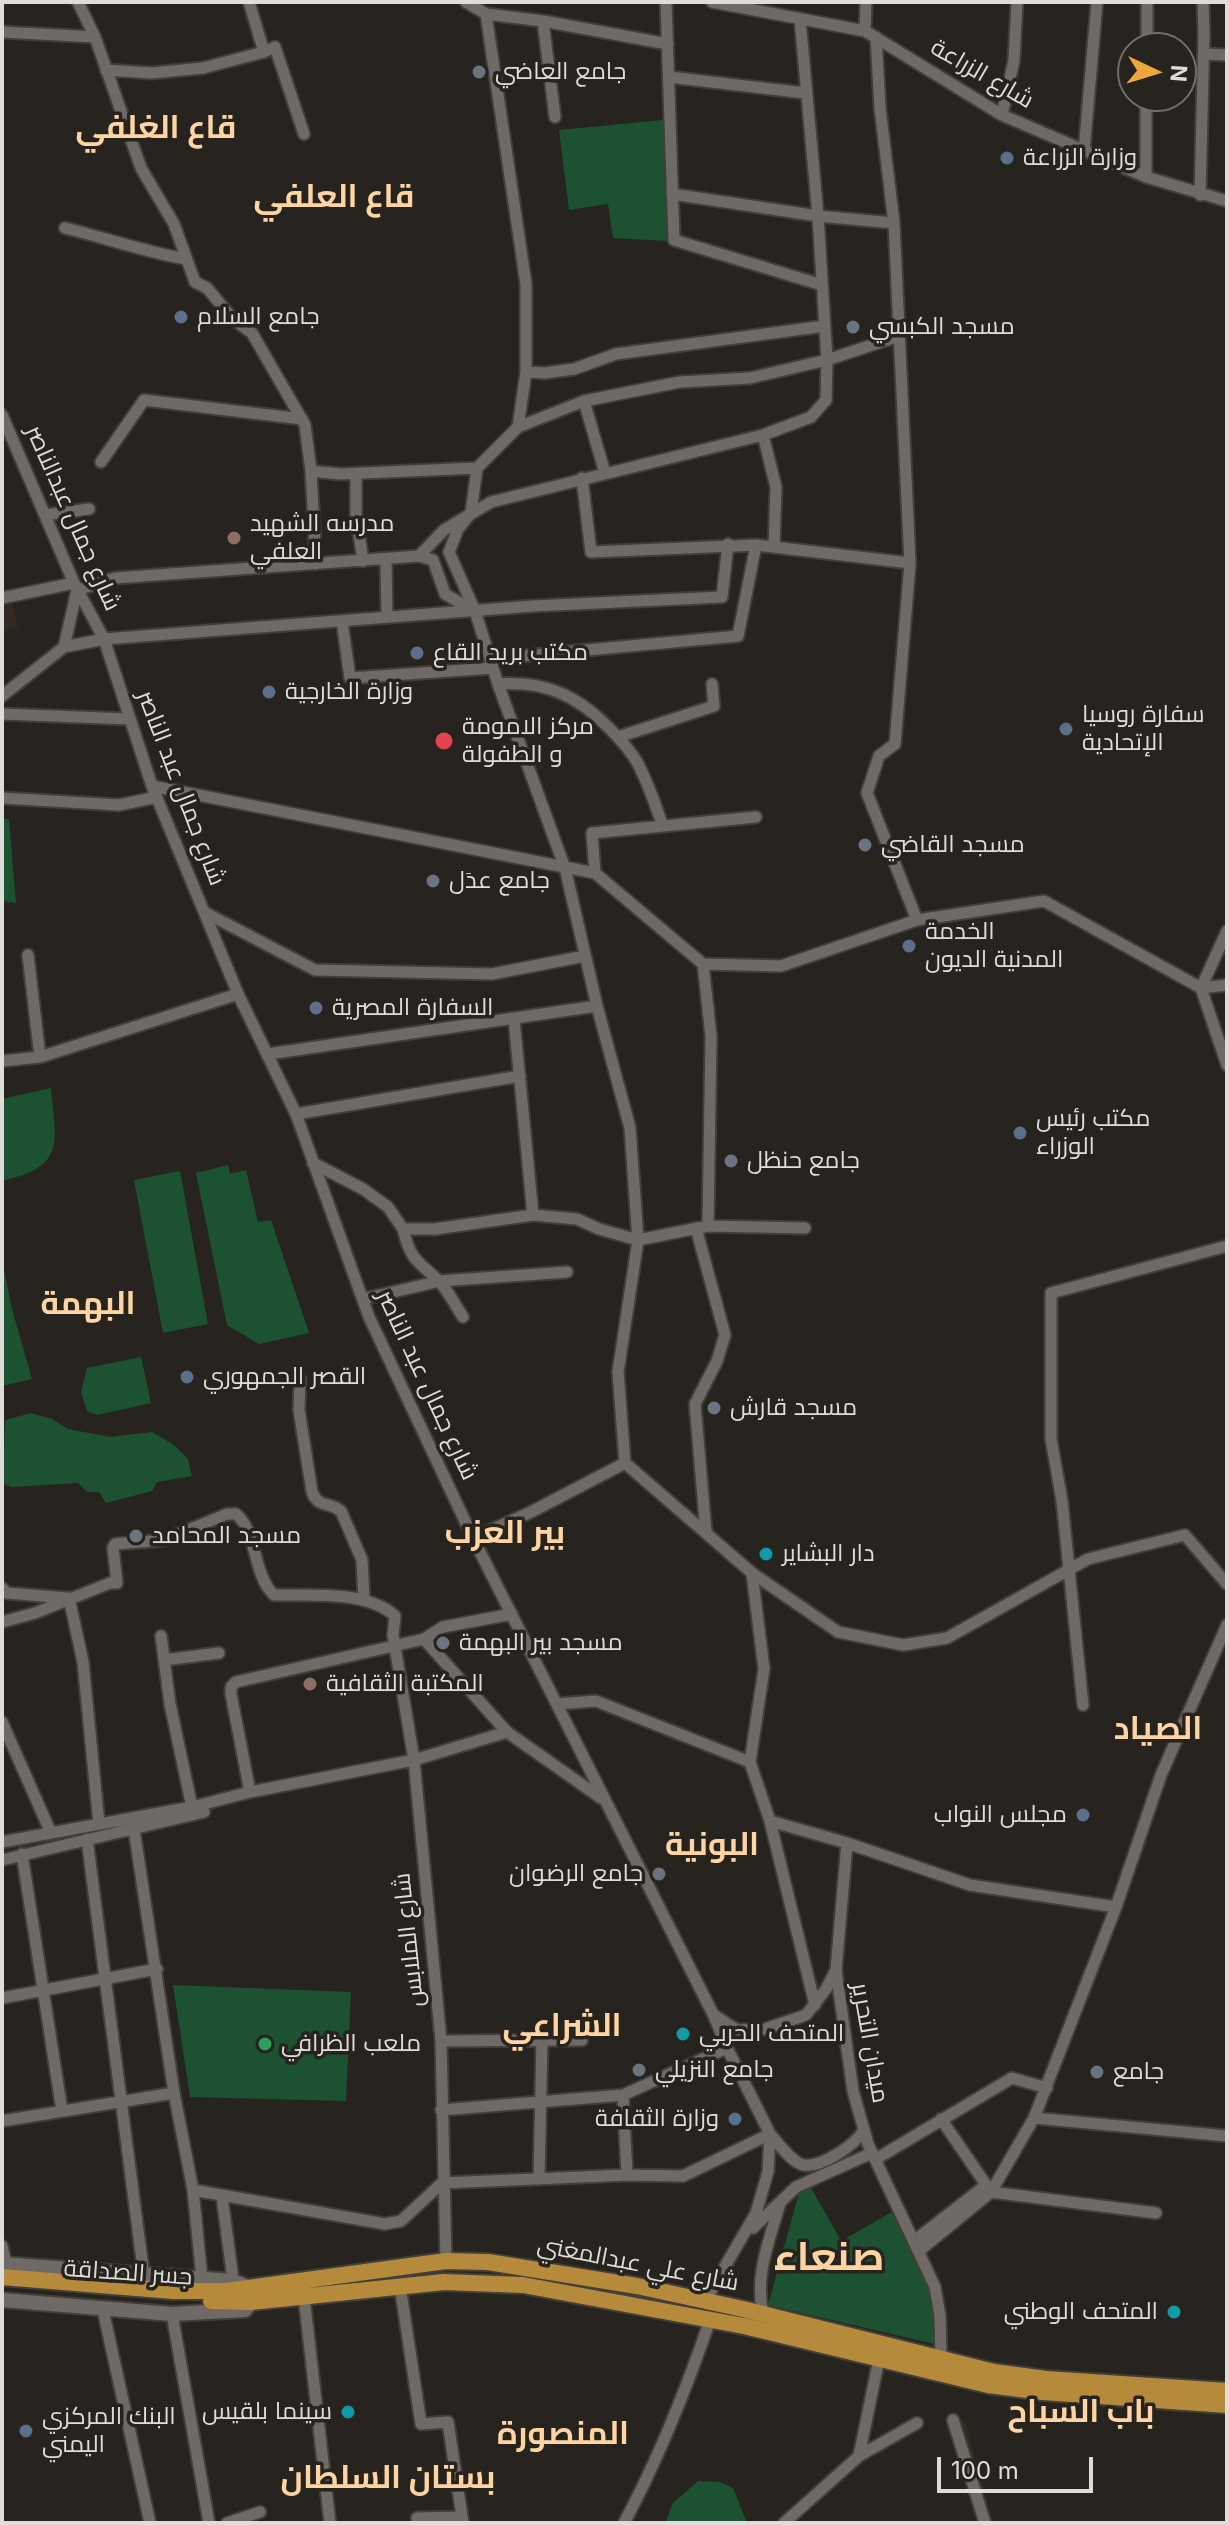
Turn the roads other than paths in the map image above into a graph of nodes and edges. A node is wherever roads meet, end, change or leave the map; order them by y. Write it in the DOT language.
graph roads {
  1 [pos="78,2"];
  2 [pos="249,2"];
  3 [pos="466,2"];
  4 [pos="666,2"];
  5 [pos="712,2"];
  6 [pos="866,2"];
  7 [pos="1017,2"];
  8 [pos="1097,2"];
  9 [pos="1147,2"];
  10 [pos="1203,2"];
  11 [pos="486,14"];
  12 [pos="800,19"];
  13 [pos="543,21"];
  14 [pos="2,32"];
  15 [pos="1147,32"];
  16 [pos="870,34"];
  17 [pos="95,37"];
  18 [pos="668,44"];
  19 [pos="264,52"];
  20 [pos="1204,54"];
  21 [pos="1227,55"];
  22 [pos="106,70"];
  23 [pos="669,77"];
  24 [pos="805,93"];
  25 [pos="1146,112"];
  26 [pos="1002,115"];
  27 [pos="555,117"];
  28 [pos="304,134"];
  29 [pos="1084,151"];
  30 [pos="1146,177"];
  31 [pos="672,194"];
  32 [pos="1200,195"];
  33 [pos="1227,201"];
  34 [pos="818,216"];
  35 [pos="894,223"];
  36 [pos="65,228"];
  37 [pos="186,259"];
  38 [pos="822,285"];
  39 [pos="825,326"];
  40 [pos="899,336"];
  41 [pos="827,360"];
  42 [pos="526,372"];
  43 [pos="584,401"];
  44 [pos="2,415"];
  45 [pos="302,419"];
  46 [pos="518,427"];
  47 [pos="763,435"];
  48 [pos="101,462"];
  49 [pos="477,468"];
  50 [pos="311,471"];
  51 [pos="605,473"];
  52 [pos="356,474"];
  53 [pos="582,478"];
  54 [pos="89,509"];
  55 [pos="471,513"];
  56 [pos="45,515"];
  57 [pos="728,544"];
  58 [pos="756,545"];
  59 [pos="774,547"];
  60 [pos="419,556"];
  61 [pos="386,560"];
  62 [pos="363,561"];
  63 [pos="910,563"];
  64 [pos="316,564"];
  65 [pos="76,587"];
  66 [pos="2,598"];
  67 [pos="475,611"];
  68 [pos="387,617"];
  69 [pos="342,621"];
  70 [pos="104,639"];
  71 [pos="64,647"];
  72 [pos="492,664"];
  73 [pos="498,684"];
  74 [pos="712,684"];
  75 [pos="2,696"];
  76 [pos="2,714"];
  77 [pos="129,719"];
  78 [pos="618,737"];
  79 [pos="154,791"];
  80 [pos="2,798"];
  81 [pos="756,817"];
  82 [pos="663,826"];
  83 [pos="565,868"];
  84 [pos="595,873"];
  85 [pos="204,912"];
  86 [pos="917,920"];
  87 [pos="1227,931"];
  88 [pos="28,955"];
  89 [pos="585,956"];
  90 [pos="703,964"];
  91 [pos="1227,985"];
  92 [pos="1201,988"];
  93 [pos="238,994"];
  94 [pos="597,1006"];
  95 [pos="514,1019"];
  96 [pos="268,1054"];
  97 [pos="40,1057"];
  98 [pos="2,1061"];
  99 [pos="1227,1065"];
  100 [pos="520,1076"];
  101 [pos="296,1114"];
  102 [pos="313,1163"];
  103 [pos="533,1215"];
  104 [pos="702,1227"];
  105 [pos="805,1228"];
  106 [pos="403,1229"];
  107 [pos="638,1240"];
  108 [pos="1227,1246"];
  109 [pos="567,1272"];
  110 [pos="440,1281"];
  111 [pos="363,1299"];
  112 [pos="463,1317"];
  113 [pos="300,1379"];
  114 [pos="625,1463"];
  115 [pos="706,1532"];
  116 [pos="473,1538"];
  117 [pos="1070,1569"];
  118 [pos="752,1573"];
  119 [pos="1227,1584"];
  120 [pos="2,1588"];
  121 [pos="69,1598"];
  122 [pos="364,1599"];
  123 [pos="512,1614"];
  124 [pos="2,1622"];
  125 [pos="1227,1625"];
  126 [pos="161,1636"];
  127 [pos="424,1639"];
  128 [pos="395,1645"];
  129 [pos="219,1653"];
  130 [pos="164,1660"];
  131 [pos="557,1704"];
  132 [pos="1083,1705"];
  133 [pos="2,1722"];
  134 [pos="507,1732"];
  135 [pos="414,1760"];
  136 [pos="750,1762"];
  137 [pos="361,1771"];
  138 [pos="250,1792"];
  139 [pos="603,1800"];
  140 [pos="192,1807"];
  141 [pos="770,1821"];
  142 [pos="99,1824"];
  143 [pos="134,1829"];
  144 [pos="51,1833"];
  145 [pos="4,1838"];
  146 [pos="87,1839"];
  147 [pos="847,1843"];
  148 [pos="22,1854"];
  149 [pos="2,1860"];
  150 [pos="1116,1907"];
  151 [pos="157,1969"];
  152 [pos="836,1970"];
  153 [pos="105,1978"];
  154 [pos="45,1990"];
  155 [pos="2,1998"];
  156 [pos="815,2005"];
  157 [pos="713,2014"];
  158 [pos="542,2039"];
  159 [pos="582,2040"];
  160 [pos="441,2041"];
  161 [pos="727,2048"];
  162 [pos="1047,2088"];
  163 [pos="174,2093"];
  164 [pos="623,2095"];
  165 [pos="120,2102"];
  166 [pos="541,2103"];
  167 [pos="441,2110"];
  168 [pos="62,2111"];
  169 [pos="1034,2118"];
  170 [pos="941,2119"];
  171 [pos="2,2121"];
  172 [pos="864,2130"];
  173 [pos="770,2134"];
  174 [pos="1227,2136"];
  175 [pos="874,2156"];
  176 [pos="627,2175"];
  177 [pos="539,2179"];
  178 [pos="442,2183"];
  179 [pos="989,2189"];
  180 [pos="193,2190"];
  181 [pos="222,2197"];
  182 [pos="781,2199"];
  183 [pos="1156,2213"];
  184 [pos="740,2242"];
  185 [pos="2,2246"];
  186 [pos="917,2246"];
  187 [pos="446,2261"];
  188 [pos="3,2268"];
  189 [pos="144,2276"];
  190 [pos="202,2279"];
  191 [pos="400,2286"];
  192 [pos="2,2288"];
  193 [pos="239,2290"];
  194 [pos="304,2297"];
  195 [pos="2,2300"];
  196 [pos="705,2301"];
  197 [pos="103,2310"];
  198 [pos="763,2313"];
  199 [pos="172,2314"];
  200 [pos="710,2320"];
  201 [pos="879,2359"];
  202 [pos="941,2359"];
  203 [pos="1227,2391"];
  204 [pos="1227,2405"];
  205 [pos="953,2420"];
  206 [pos="917,2423"];
  207 [pos="859,2456"];
  208 [pos="260,2512"];
  209 [pos="417,2518"];
  210 [pos="463,2520"];
  211 [pos="150,2523"];
  212 [pos="209,2523"];
  213 [pos="227,2523"];
  214 [pos="330,2523"];
  215 [pos="624,2523"];
  216 [pos="784,2523"];
  217 [pos="985,2523"];
  1 -- 17 [label="street"];
  2 -- 19 [label="street"];
  3 -- 11 [label="street"];
  4 -- 18 [label="street"];
  5 -- 12 [label="street, شارع الزراعة"];
  6 -- 16 [label="street"];
  7 -- 26 [label="street"];
  8 -- 29 [label="street"];
  9 -- 15 [label="street"];
  10 -- 20 [label="street"];
  11 -- 13 [label="street"];
  11 -- 42 [label="street"];
  12 -- 16 [label="street, شارع الزراعة"];
  12 -- 24 [label="street"];
  13 -- 18 [label="street"];
  13 -- 27 [label="street"];
  14 -- 17 [label="street"];
  16 -- 26 [label="street, شارع الزراعة"];
  16 -- 35 [label="street"];
  17 -- 22 [label="street"];
  18 -- 23 [label="street"];
  19 -- 22 [label="street"];
  19 -- 28 [label="street"];
  20 -- 21 [label="street"];
  20 -- 32 [label="street"];
  22 -- 37 [label="street"];
  23 -- 24 [label="street"];
  23 -- 31 [label="street"];
  24 -- 34 [label="street"];
  25 -- 30 [label="street"];
  26 -- 29 [label="street, شارع الزراعة"];
  29 -- 30 [label="street, شارع الزراعة"];
  30 -- 32 [label="street, شارع الزراعة"];
  31 -- 34 [label="street"];
  31 -- 38 [label="street"];
  32 -- 33 [label="street, شارع الزراعة"];
  34 -- 35 [label="street"];
  34 -- 38 [label="street"];
  35 -- 40 [label="street"];
  36 -- 37 [label="street"];
  37 -- 45 [label="street"];
  38 -- 39 [label="street"];
  39 -- 41 [label="street"];
  39 -- 42 [label="street"];
  40 -- 41 [label="street"];
  40 -- 63 [label="street"];
  41 -- 43 [label="street"];
  41 -- 47 [label="street"];
  42 -- 46 [label="street"];
  43 -- 46 [label="street"];
  43 -- 51 [label="street"];
  44 -- 56 [label="street, شارع جمال عبدالناصر"];
  45 -- 48 [label="street"];
  45 -- 50 [label="street"];
  46 -- 49 [label="street"];
  47 -- 51 [label="street"];
  47 -- 59 [label="street"];
  49 -- 52 [label="street"];
  49 -- 55 [label="street"];
  50 -- 52 [label="street"];
  50 -- 64 [label="street"];
  51 -- 53 [label="street"];
  52 -- 62 [label="street"];
  53 -- 55 [label="street"];
  53 -- 57 [label="street"];
  54 -- 56 [label="street"];
  55 -- 60 [label="street"];
  55 -- 67 [label="street"];
  56 -- 65 [label="street, شارع جمال عبدالناصر"];
  57 -- 58 [label="street"];
  57 -- 67 [label="street"];
  58 -- 59 [label="street"];
  58 -- 72 [label="street"];
  59 -- 63 [label="street"];
  60 -- 61 [label="street"];
  60 -- 67 [label="street"];
  61 -- 62 [label="street"];
  61 -- 68 [label="street"];
  62 -- 64 [label="street"];
  63 -- 86 [label="street"];
  64 -- 65 [label="street"];
  65 -- 66 [label="street"];
  65 -- 70 [label="street, شارع جمال عبدالناصر"];
  65 -- 71 [label="street"];
  67 -- 68 [label="street"];
  67 -- 72 [label="street"];
  68 -- 69 [label="street"];
  69 -- 70 [label="street"];
  69 -- 72 [label="street"];
  70 -- 71 [label="street"];
  70 -- 77 [label="street, شارع جمال عبد الناصر"];
  71 -- 75 [label="street"];
  72 -- 73 [label="street"];
  73 -- 78 [label="street"];
  73 -- 83 [label="street"];
  74 -- 78 [label="street"];
  76 -- 77 [label="street"];
  77 -- 79 [label="street, شارع جمال عبد الناصر"];
  78 -- 82 [label="street"];
  79 -- 80 [label="street"];
  79 -- 83 [label="street"];
  79 -- 85 [label="street, شارع جمال عبد الناصر"];
  81 -- 82 [label="street"];
  82 -- 84 [label="street"];
  83 -- 84 [label="street"];
  83 -- 89 [label="street"];
  84 -- 90 [label="street"];
  85 -- 89 [label="street"];
  85 -- 93 [label="street, شارع جمال عبد الناصر"];
  86 -- 90 [label="street"];
  86 -- 92 [label="street"];
  87 -- 92 [label="street"];
  88 -- 97 [label="street"];
  89 -- 94 [label="street"];
  90 -- 104 [label="street"];
  91 -- 92 [label="street"];
  92 -- 99 [label="street"];
  93 -- 96 [label="street, شارع جمال عبد الناصر"];
  93 -- 97 [label="street"];
  94 -- 95 [label="street"];
  94 -- 107 [label="street"];
  95 -- 96 [label="street"];
  95 -- 100 [label="street"];
  96 -- 101 [label="street, شارع جمال عبد الناصر"];
  97 -- 98 [label="street"];
  100 -- 101 [label="street"];
  100 -- 103 [label="street"];
  101 -- 102 [label="street, شارع جمال عبد الناصر"];
  102 -- 106 [label="street"];
  102 -- 111 [label="street, شارع جمال عبد الناصر"];
  103 -- 106 [label="street"];
  103 -- 107 [label="street"];
  104 -- 105 [label="street"];
  104 -- 107 [label="street"];
  104 -- 115 [label="street"];
  106 -- 110 [label="street"];
  107 -- 114 [label="street"];
  108 -- 117 [label="street"];
  109 -- 110 [label="street"];
  110 -- 111 [label="street"];
  110 -- 112 [label="street"];
  111 -- 116 [label="street, شارع جمال عبد الناصر"];
  113 -- 122 [label="street"];
  114 -- 115 [label="street"];
  114 -- 116 [label="street"];
  115 -- 118 [label="street"];
  116 -- 123 [label="street, شارع جمال عبد الناصر"];
  117 -- 118 [label="street"];
  117 -- 119 [label="street"];
  117 -- 132 [label="street"];
  118 -- 136 [label="street"];
  120 -- 121 [label="street"];
  121 -- 122 [label="street"];
  121 -- 124 [label="street"];
  121 -- 142 [label="street"];
  122 -- 128 [label="street, شارع الملابس"];
  123 -- 127 [label="street"];
  123 -- 131 [label="street, شارع جمال عبد الناصر"];
  125 -- 150 [label="street"];
  126 -- 130 [label="street"];
  127 -- 128 [label="street"];
  127 -- 134 [label="street"];
  128 -- 135 [label="street, شارع الملابس"];
  128 -- 138 [label="street"];
  129 -- 130 [label="street"];
  130 -- 140 [label="street"];
  131 -- 136 [label="street"];
  131 -- 139 [label="street, شارع جمال عبد الناصر"];
  133 -- 144 [label="street"];
  134 -- 135 [label="street"];
  134 -- 139 [label="street"];
  135 -- 137 [label="street"];
  135 -- 160 [label="street, شارع الملابس"];
  136 -- 141 [label="street"];
  137 -- 138 [label="street"];
  137 -- 143 [label="street"];
  138 -- 140 [label="street"];
  139 -- 157 [label="street, شارع جمال عبد الناصر"];
  140 -- 142 [label="street"];
  141 -- 147 [label="street"];
  141 -- 156 [label="street"];
  142 -- 144 [label="street"];
  143 -- 146 [label="street"];
  143 -- 151 [label="street"];
  144 -- 145 [label="street"];
  146 -- 148 [label="street"];
  146 -- 153 [label="street"];
  147 -- 150 [label="street"];
  147 -- 152 [label="street, ميدان التحرير"];
  148 -- 149 [label="street"];
  148 -- 154 [label="street"];
  150 -- 162 [label="street"];
  151 -- 153 [label="street"];
  151 -- 163 [label="street"];
  152 -- 156 [label="street"];
  152 -- 172 [label="street, ميدان التحرير"];
  153 -- 154 [label="street"];
  153 -- 165 [label="street"];
  154 -- 155 [label="street"];
  154 -- 168 [label="street"];
  156 -- 157 [label="street"];
  157 -- 161 [label="street, شارع جمال عبد الناصر"];
  158 -- 159 [label="street"];
  158 -- 160 [label="street"];
  158 -- 166 [label="street"];
  160 -- 167 [label="street, شارع الملابس"];
  161 -- 164 [label="street"];
  161 -- 173 [label="street, شارع جمال عبد الناصر"];
  162 -- 169 [label="street"];
  162 -- 170 [label="street"];
  163 -- 165 [label="street"];
  163 -- 180 [label="street"];
  164 -- 166 [label="street"];
  164 -- 176 [label="street"];
  165 -- 168 [label="street"];
  165 -- 189 [label="street"];
  166 -- 167 [label="street"];
  166 -- 177 [label="street"];
  167 -- 178 [label="street, شارع الملابس"];
  168 -- 171 [label="street"];
  169 -- 174 [label="street"];
  169 -- 179 [label="street"];
  170 -- 175 [label="street"];
  170 -- 179 [label="street"];
  172 -- 173 [label="street"];
  172 -- 175 [label="street, ميدان التحرير"];
  173 -- 176 [label="street"];
  173 -- 184 [label="street"];
  175 -- 182 [label="street"];
  175 -- 186 [label="street, ميدان التحرير"];
  176 -- 177 [label="street"];
  177 -- 178 [label="street"];
  178 -- 181 [label="street"];
  178 -- 187 [label="street, شارع الملابس"];
  179 -- 183 [label="street"];
  179 -- 186 [label="street"];
  180 -- 181 [label="street"];
  180 -- 190 [label="street"];
  181 -- 193 [label="street"];
  182 -- 184 [label="street"];
  182 -- 198 [label="street"];
  184 -- 196 [label="street"];
  185 -- 188 [label="street"];
  186 -- 202 [label="street, ميدان التحرير"];
  187 -- 193 [label="main road, شارع علي عبدالمغني"];
  187 -- 196 [label="main road, شارع علي عبدالمغني"];
  188 -- 189 [label="main road"];
  188 -- 193 [label="main road, جسر الصداقة"];
  189 -- 190 [label="main road"];
  190 -- 193 [label="main road"];
  191 -- 194 [label="main road, شارع علي عبدالمغني"];
  191 -- 200 [label="main road, شارع علي عبدالمغني"];
  191 -- 210 [label="street"];
  192 -- 193 [label="main road, جسر الصداقة"];
  193 -- 194 [label="main road, شارع علي عبدالمغني"];
  193 -- 199 [label="main road"];
  194 -- 214 [label="street"];
  195 -- 197 [label="main road"];
  196 -- 198 [label="main road, شارع علي عبدالمغني"];
  197 -- 199 [label="main road"];
  197 -- 211 [label="street"];
  198 -- 202 [label="main road, شارع علي عبدالمغني"];
  199 -- 212 [label="street"];
  200 -- 201 [label="main road, شارع علي عبدالمغني"];
  200 -- 215 [label="street"];
  201 -- 204 [label="main road, شارع علي عبدالمغني"];
  201 -- 207 [label="street"];
  202 -- 203 [label="main road, شارع علي عبدالمغني"];
  205 -- 217 [label="street"];
  206 -- 207 [label="street"];
  207 -- 216 [label="street"];
  208 -- 213 [label="street"];
  209 -- 210 [label="street"];
}
